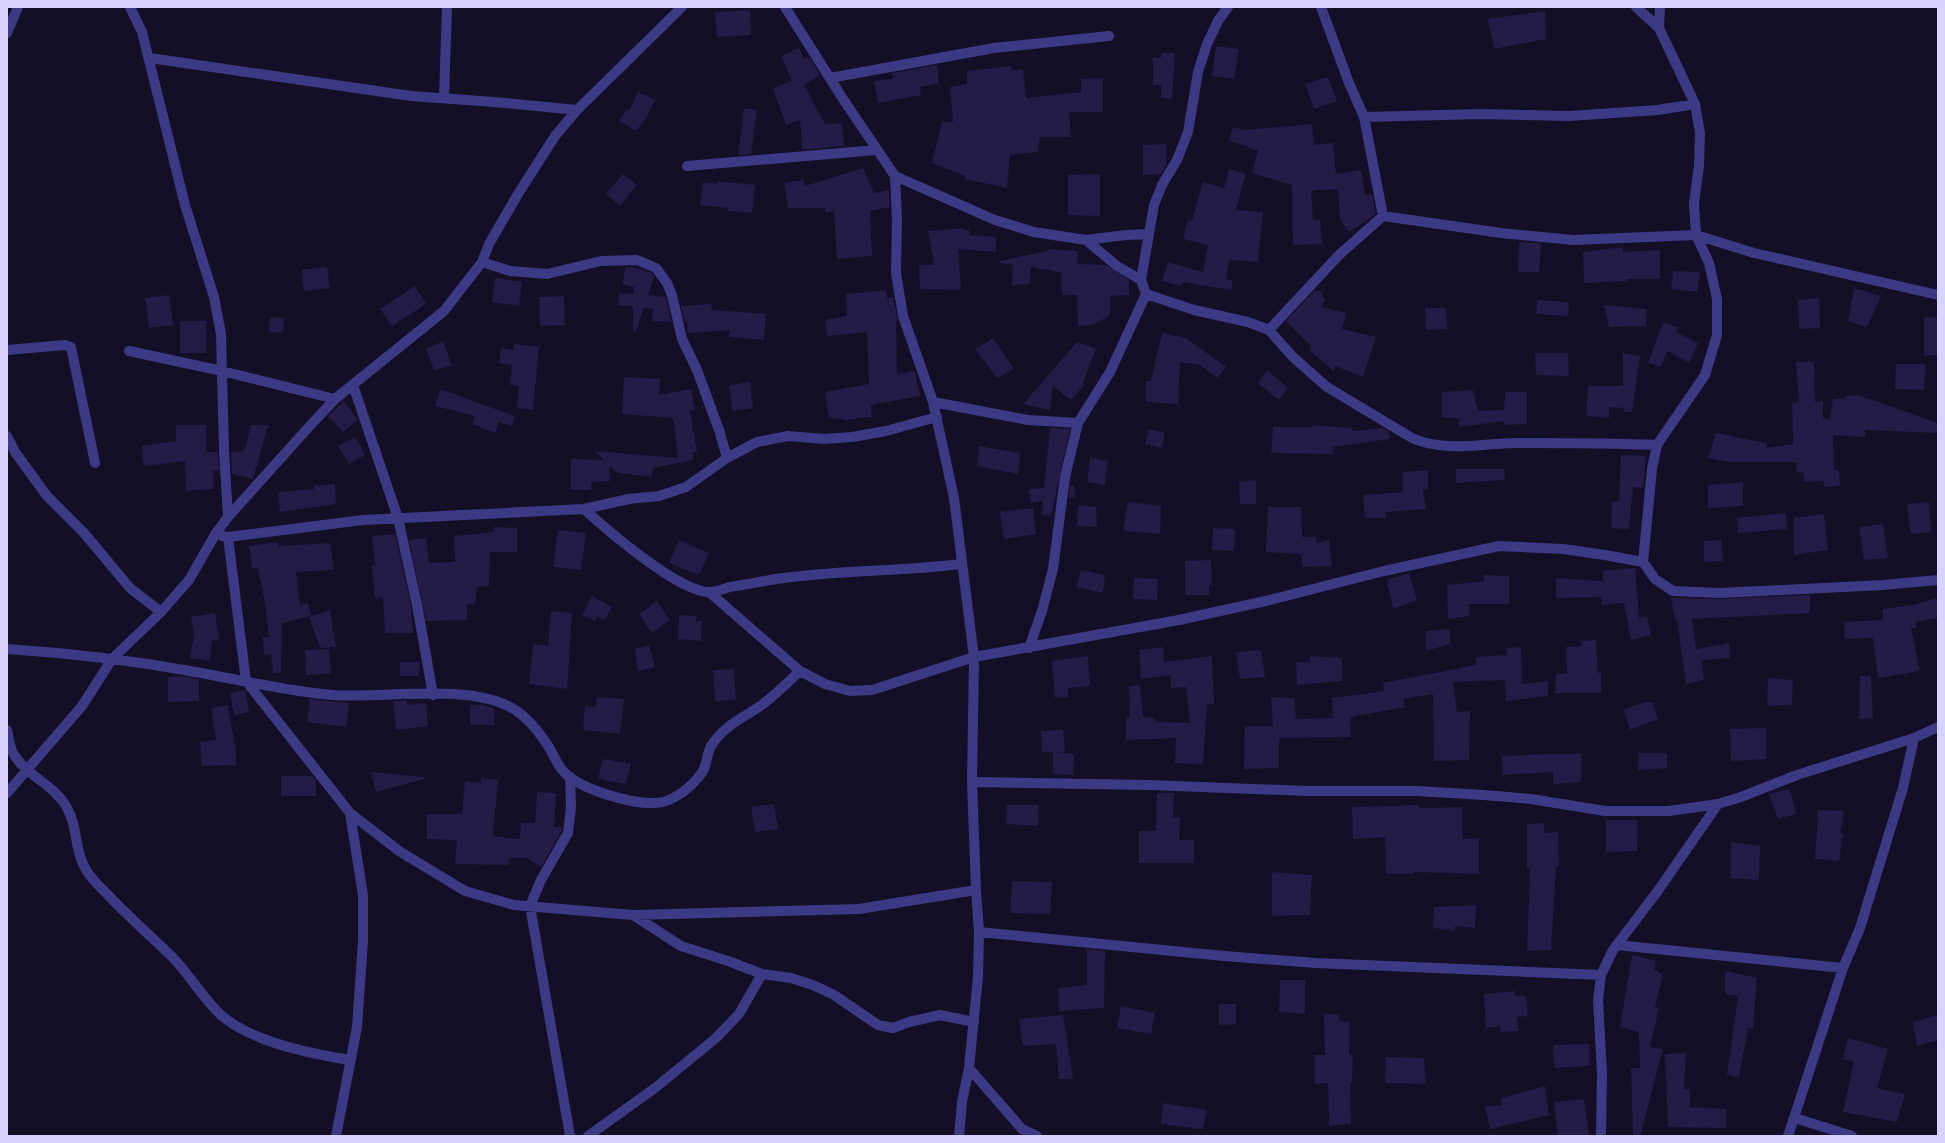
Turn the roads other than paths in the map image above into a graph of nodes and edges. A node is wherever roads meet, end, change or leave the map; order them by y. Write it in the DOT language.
graph roads {
  1 [pos="18,7"];
  2 [pos="130,7"];
  3 [pos="447,7"];
  4 [pos="682,7"];
  5 [pos="786,7"];
  6 [pos="1228,7"];
  7 [pos="1321,7"];
  8 [pos="1636,7"];
  9 [pos="1660,7"];
  10 [pos="1659,28"];
  11 [pos="7,33"];
  12 [pos="1109,36"];
  13 [pos="150,58"];
  14 [pos="830,78"];
  15 [pos="444,98"];
  16 [pos="1695,104"];
  17 [pos="577,110"];
  18 [pos="1364,117"];
  19 [pos="877,150"];
  20 [pos="687,166"];
  21 [pos="895,176"];
  22 [pos="1383,216"];
  23 [pos="1149,234"];
  24 [pos="1696,235"];
  25 [pos="1086,240"];
  26 [pos="482,262"];
  27 [pos="1141,280"];
  28 [pos="1146,294"];
  29 [pos="1938,296"];
  30 [pos="1269,330"];
  31 [pos="7,350"];
  32 [pos="129,351"];
  33 [pos="222,371"];
  34 [pos="353,386"];
  35 [pos="335,400"];
  36 [pos="934,402"];
  37 [pos="937,417"];
  38 [pos="1078,423"];
  39 [pos="7,436"];
  40 [pos="1657,445"];
  41 [pos="727,458"];
  42 [pos="95,463"];
  43 [pos="584,509"];
  44 [pos="228,517"];
  45 [pos="398,518"];
  46 [pos="216,533"];
  47 [pos="228,538"];
  48 [pos="1643,562"];
  49 [pos="962,564"];
  50 [pos="1938,580"];
  51 [pos="709,592"];
  52 [pos="160,612"];
  53 [pos="1028,648"];
  54 [pos="7,649"];
  55 [pos="974,657"];
  56 [pos="112,659"];
  57 [pos="800,671"];
  58 [pos="246,681"];
  59 [pos="433,695"];
  60 [pos="1938,727"];
  61 [pos="7,730"];
  62 [pos="1914,738"];
  63 [pos="26,768"];
  64 [pos="570,777"];
  65 [pos="972,782"];
  66 [pos="7,792"];
  67 [pos="1718,804"];
  68 [pos="350,813"];
  69 [pos="976,890"];
  70 [pos="530,906"];
  71 [pos="633,915"];
  72 [pos="980,932"];
  73 [pos="1617,945"];
  74 [pos="1843,968"];
  75 [pos="762,974"];
  76 [pos="1601,975"];
  77 [pos="974,1022"];
  78 [pos="351,1060"];
  79 [pos="969,1068"];
  80 [pos="1795,1118"];
  81 [pos="1023,1133"];
  82 [pos="336,1136"];
  83 [pos="570,1136"];
  84 [pos="588,1136"];
  85 [pos="959,1136"];
  86 [pos="1037,1136"];
  87 [pos="1601,1136"];
  88 [pos="1788,1136"];
  89 [pos="1852,1136"];
  1 -- 11 [label="street"];
  2 -- 13 [label="street"];
  3 -- 15 [label="street"];
  4 -- 17 [label="street"];
  5 -- 14 [label="street"];
  6 -- 23 [label="street"];
  7 -- 18 [label="street"];
  8 -- 10 [label="street"];
  9 -- 10 [label="street"];
  10 -- 16 [label="street"];
  12 -- 14 [label="street"];
  13 -- 15 [label="street"];
  13 -- 33 [label="street"];
  14 -- 19 [label="street"];
  15 -- 17 [label="street"];
  16 -- 18 [label="street"];
  16 -- 24 [label="street"];
  17 -- 26 [label="street"];
  18 -- 22 [label="street"];
  19 -- 20 [label="street"];
  19 -- 21 [label="street"];
  21 -- 25 [label="street"];
  21 -- 36 [label="street"];
  22 -- 24 [label="street"];
  22 -- 30 [label="street"];
  23 -- 25 [label="street"];
  23 -- 27 [label="street"];
  24 -- 29 [label="street"];
  24 -- 40 [label="street"];
  25 -- 27 [label="street"];
  26 -- 34 [label="street"];
  26 -- 41 [label="street"];
  27 -- 28 [label="street"];
  28 -- 30 [label="street"];
  28 -- 38 [label="street"];
  30 -- 40 [label="street"];
  31 -- 42 [label="street"];
  32 -- 33 [label="street"];
  33 -- 35 [label="street"];
  33 -- 44 [label="street"];
  34 -- 35 [label="street"];
  34 -- 45 [label="street"];
  35 -- 44 [label="street"];
  36 -- 37 [label="street"];
  36 -- 38 [label="street"];
  37 -- 41 [label="street"];
  37 -- 49 [label="street"];
  38 -- 53 [label="street"];
  39 -- 52 [label="street"];
  40 -- 48 [label="street"];
  41 -- 43 [label="street"];
  43 -- 45 [label="street"];
  43 -- 51 [label="street"];
  44 -- 46 [label="street"];
  45 -- 47 [label="street"];
  45 -- 59 [label="street"];
  46 -- 47 [label="street"];
  46 -- 52 [label="street"];
  47 -- 58 [label="street"];
  48 -- 50 [label="street"];
  48 -- 53 [label="street"];
  49 -- 51 [label="street"];
  49 -- 55 [label="street"];
  51 -- 57 [label="street"];
  52 -- 56 [label="street"];
  53 -- 55 [label="street"];
  54 -- 56 [label="street"];
  55 -- 57 [label="street"];
  55 -- 65 [label="street"];
  56 -- 58 [label="street"];
  56 -- 63 [label="street"];
  57 -- 64 [label="street"];
  58 -- 59 [label="street"];
  58 -- 68 [label="street"];
  59 -- 64 [label="street"];
  60 -- 62 [label="street"];
  61 -- 63 [label="street"];
  62 -- 67 [label="street"];
  62 -- 74 [label="street"];
  63 -- 66 [label="street"];
  63 -- 78 [label="street"];
  64 -- 70 [label="street"];
  65 -- 67 [label="street"];
  65 -- 69 [label="street"];
  67 -- 73 [label="street"];
  68 -- 70 [label="street"];
  68 -- 78 [label="street"];
  69 -- 71 [label="street"];
  69 -- 72 [label="street"];
  70 -- 71 [label="street"];
  70 -- 83 [label="street"];
  71 -- 75 [label="street"];
  72 -- 76 [label="street"];
  72 -- 77 [label="street"];
  73 -- 74 [label="street"];
  73 -- 76 [label="street"];
  74 -- 80 [label="street"];
  75 -- 77 [label="street"];
  75 -- 84 [label="street"];
  76 -- 87 [label="street"];
  77 -- 79 [label="street"];
  78 -- 82 [label="street"];
  79 -- 81 [label="street"];
  79 -- 85 [label="street"];
  80 -- 88 [label="street"];
  80 -- 89 [label="street"];
  81 -- 86 [label="street"];
}
